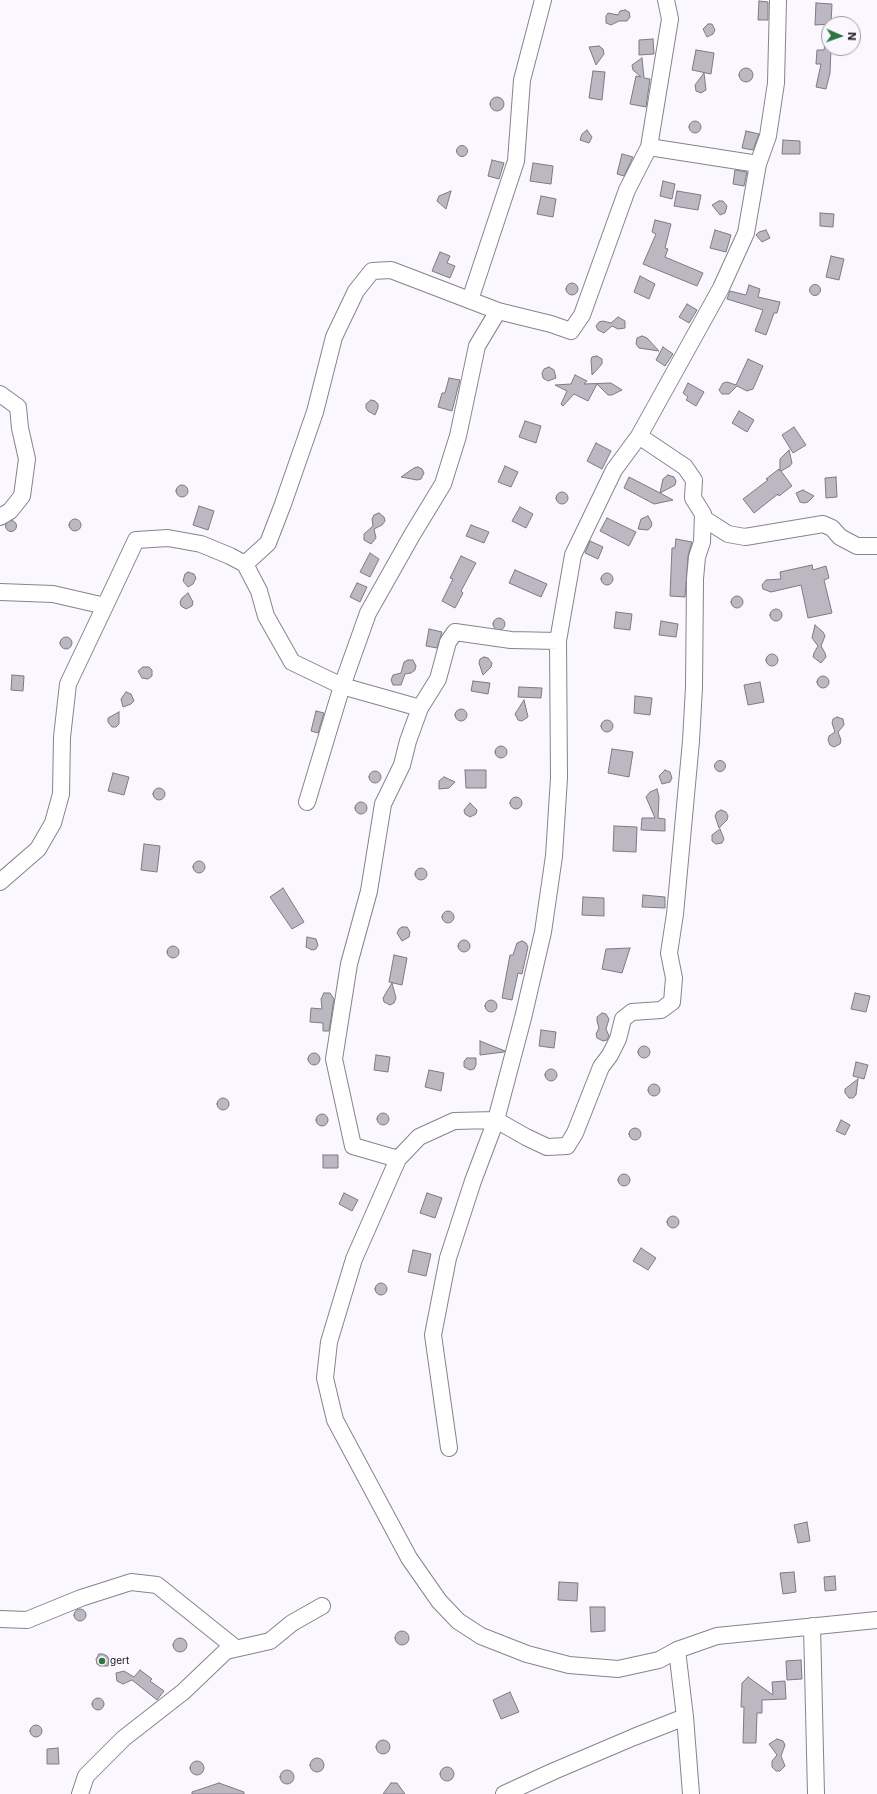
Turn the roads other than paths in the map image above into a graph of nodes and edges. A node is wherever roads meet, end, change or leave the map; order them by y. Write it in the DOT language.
graph roads {
  1 [pos="543,0"];
  2 [pos="666,0"];
  3 [pos="778,0"];
  4 [pos="650,147"];
  5 [pos="758,164"];
  6 [pos="470,300"];
  7 [pos="498,310"];
  8 [pos="0,394"];
  9 [pos="639,436"];
  10 [pos="0,517"];
  11 [pos="703,518"];
  12 [pos="877,546"];
  13 [pos="245,564"];
  14 [pos="0,592"];
  15 [pos="105,606"];
  16 [pos="558,641"];
  17 [pos="342,686"];
  18 [pos="420,708"];
  19 [pos="307,802"];
  20 [pos="0,882"];
  21 [pos="496,1120"];
  22 [pos="398,1159"];
  23 [pos="449,1448"];
  24 [pos="322,1606"];
  25 [pos="0,1619"];
  26 [pos="877,1620"];
  27 [pos="812,1626"];
  28 [pos="677,1650"];
  29 [pos="226,1651"];
  30 [pos="685,1717"];
  31 [pos="80,1794"];
  32 [pos="504,1794"];
  33 [pos="691,1794"];
  34 [pos="816,1794"];
  1 -- 6 [label="street"];
  2 -- 4 [label="street"];
  3 -- 5 [label="street"];
  4 -- 5 [label="street"];
  4 -- 7 [label="street"];
  5 -- 9 [label="street"];
  6 -- 7 [label="street"];
  6 -- 13 [label="street"];
  7 -- 17 [label="street"];
  8 -- 10 [label="street"];
  9 -- 11 [label="street"];
  9 -- 16 [label="street"];
  11 -- 12 [label="street"];
  11 -- 21 [label="street"];
  13 -- 15 [label="street"];
  13 -- 17 [label="street"];
  14 -- 15 [label="street"];
  15 -- 20 [label="street"];
  16 -- 18 [label="street"];
  16 -- 21 [label="street"];
  17 -- 18 [label="street"];
  17 -- 19 [label="street"];
  18 -- 22 [label="street"];
  21 -- 22 [label="street"];
  21 -- 23 [label="street"];
  22 -- 28 [label="street"];
  24 -- 29 [label="street"];
  25 -- 29 [label="street"];
  26 -- 27 [label="street"];
  27 -- 28 [label="street"];
  27 -- 34 [label="street"];
  28 -- 30 [label="street"];
  29 -- 31 [label="street"];
  30 -- 32 [label="street"];
  30 -- 33 [label="street"];
}
